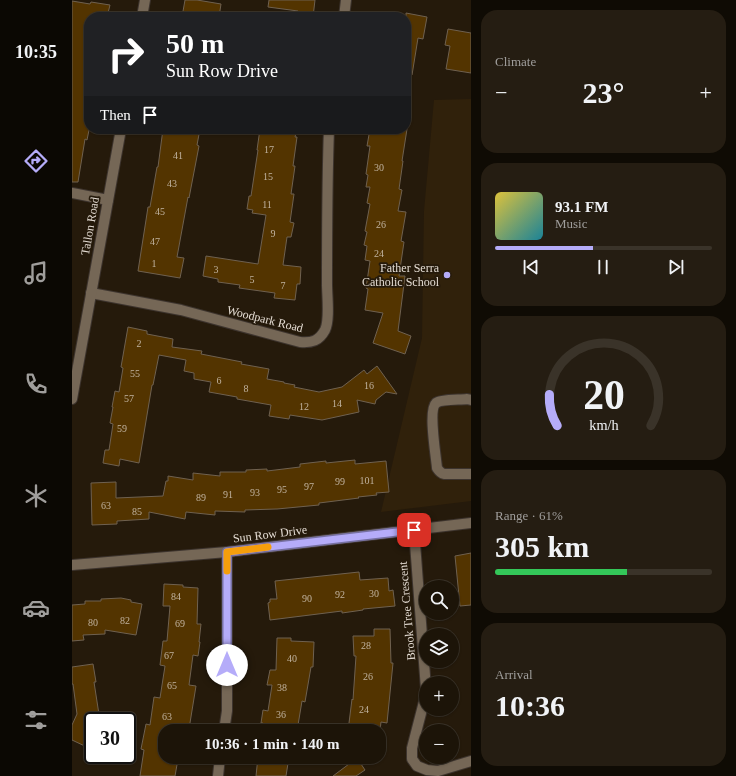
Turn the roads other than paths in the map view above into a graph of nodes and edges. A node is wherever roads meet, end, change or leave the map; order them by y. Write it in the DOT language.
graph roads {
  1 [pos="145,0"];
  2 [pos="346,0"];
  3 [pos="143,12"];
  4 [pos="345,12"];
  5 [pos="120,134"];
  6 [pos="329,134"];
  7 [pos="72,193"];
  8 [pos="108,200"];
  9 [pos="91,293"];
  10 [pos="73,388"];
  11 [pos="72,399"];
  12 [pos="471,400"];
  13 [pos="471,474"];
  14 [pos="471,523"];
  15 [pos="414,530"];
  16 [pos="227,552"];
  17 [pos="72,565"];
  18 [pos="425,676"];
  19 [pos="420,716"];
  20 [pos="225,724"];
  21 [pos="471,761"];
  22 [pos="219,764"];
  23 [pos="218,776"];
  1 -- 3 [label="street"];
  2 -- 4 [label="street"];
  5 -- 8 [label="street, Tallon Road"];
  6 -- 9 [label="street, Woodpark Road"];
  7 -- 8 [label="street"];
  8 -- 9 [label="street, Tallon Road"];
  9 -- 10 [label="street, Tallon Road"];
  10 -- 11 [label="street, Tallon Road"];
  12 -- 13 [label="street"];
  14 -- 15 [label="street, Sun Row Drive"];
  15 -- 16 [label="street, Sun Row Drive"];
  15 -- 18 [label="street, Brook Tree Crescent"];
  16 -- 17 [label="street, Sun Row Drive"];
  16 -- 20 [label="street"];
  19 -- 21 [label="street"];
  22 -- 23 [label="street"];
}
